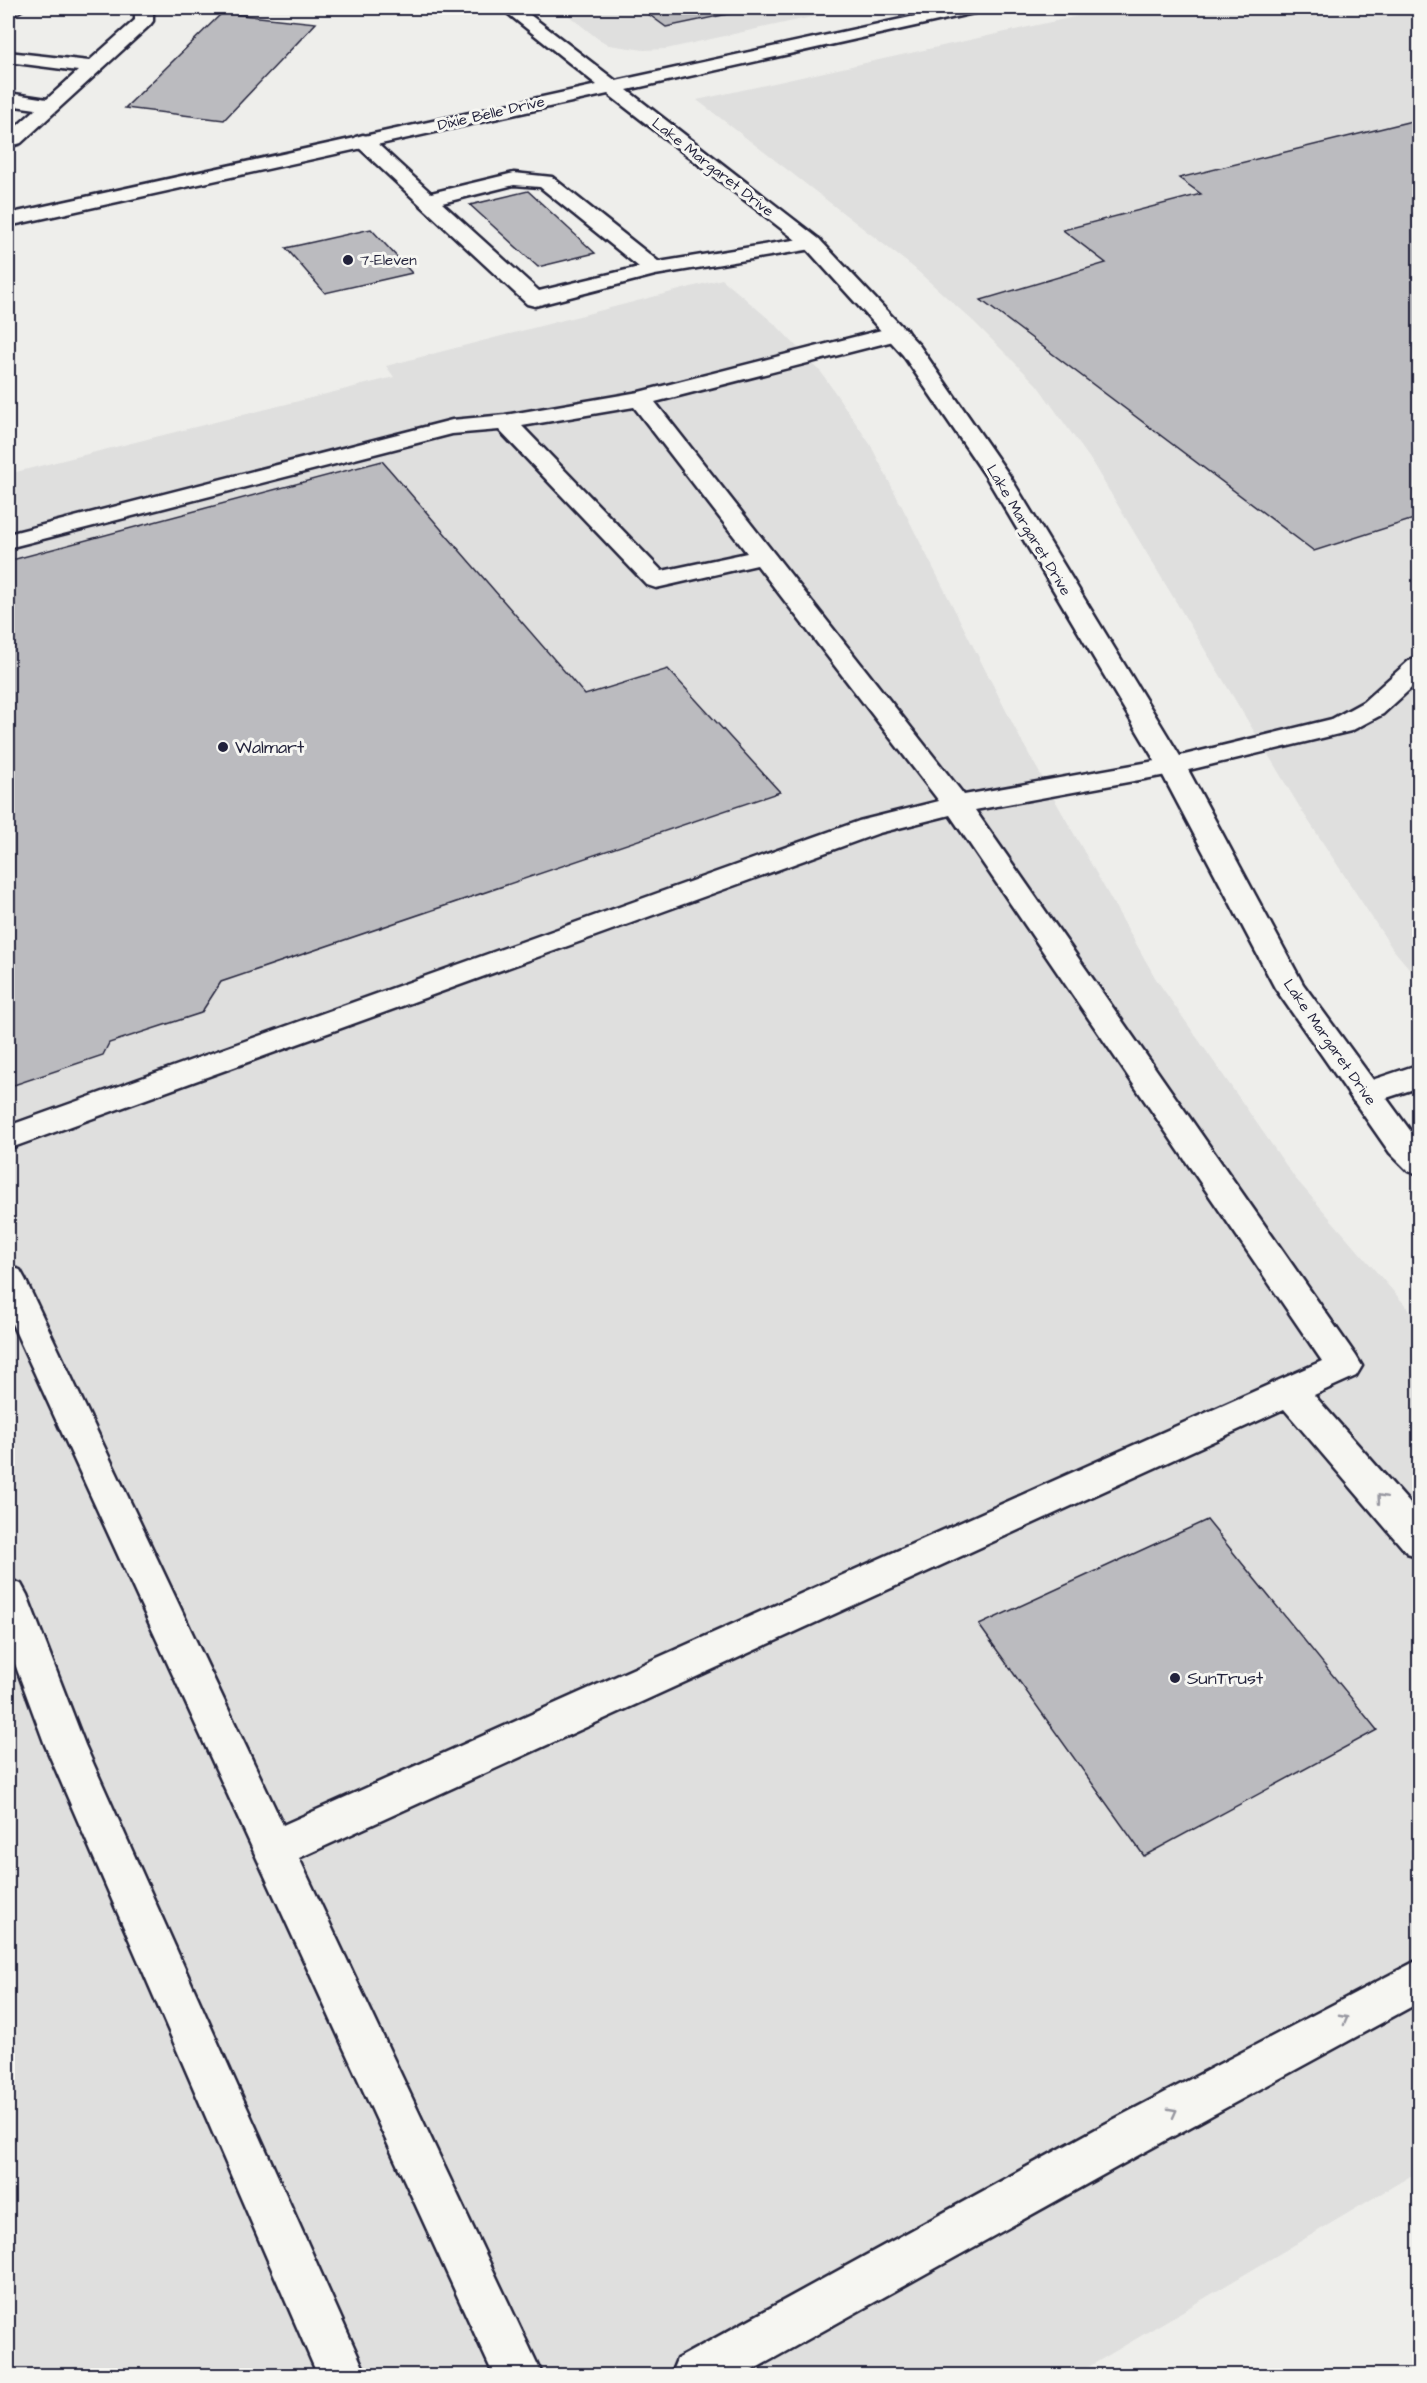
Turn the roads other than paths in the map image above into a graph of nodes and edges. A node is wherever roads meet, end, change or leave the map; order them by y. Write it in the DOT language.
graph roads {
  1 [pos="144,8"];
  2 [pos="510,8"];
  3 [pos="974,8"];
  4 [pos="8,57"];
  5 [pos="93,67"];
  6 [pos="610,87"];
  7 [pos="8,99"];
  8 [pos="52,105"];
  9 [pos="8,141"];
  10 [pos="363,141"];
  11 [pos="427,200"];
  12 [pos="8,220"];
  13 [pos="812,243"];
  14 [pos="655,269"];
  15 [pos="897,333"];
  16 [pos="640,399"];
  17 [pos="505,422"];
  18 [pos="8,541"];
  19 [pos="761,556"];
  20 [pos="1419,665"];
  21 [pos="1172,766"];
  22 [pos="957,805"];
  23 [pos="1419,1075"];
  24 [pos="1365,1094"];
  25 [pos="8,1138"];
  26 [pos="1419,1163"];
  27 [pos="8,1280"];
  28 [pos="1289,1390"];
  29 [pos="1419,1542"];
  30 [pos="8,1595"];
  31 [pos="272,1850"];
  32 [pos="1419,1979"];
  33 [pos="343,2376"];
  34 [pos="519,2376"];
  35 [pos="694,2376"];
  1 -- 5 [label="street"];
  2 -- 6 [label="street, Lake Margaret Drive"];
  3 -- 6 [label="street, Dixie Belle Drive"];
  4 -- 5 [label="street"];
  5 -- 8 [label="street"];
  6 -- 10 [label="street, Dixie Belle Drive"];
  6 -- 13 [label="street, Lake Margaret Drive"];
  7 -- 8 [label="street"];
  8 -- 9 [label="street"];
  10 -- 11 [label="street"];
  10 -- 12 [label="street, Dixie Belle Drive"];
  11 -- 14 [label="street"];
  11 -- 14 [label="street"];
  13 -- 14 [label="street"];
  13 -- 15 [label="street, Lake Margaret Drive"];
  15 -- 16 [label="street"];
  15 -- 21 [label="street, Lake Margaret Drive"];
  16 -- 17 [label="street"];
  16 -- 19 [label="street"];
  17 -- 18 [label="street"];
  17 -- 19 [label="street"];
  19 -- 22 [label="street"];
  20 -- 21 [label="street"];
  21 -- 22 [label="street"];
  21 -- 24 [label="street, Lake Margaret Drive"];
  22 -- 25 [label="street"];
  22 -- 28 [label="street"];
  23 -- 24 [label="street"];
  24 -- 26 [label="street, Lake Margaret Drive"];
  27 -- 31 [label="street"];
  29 -- 28 [label="street, one-way"];
  28 -- 31 [label="street"];
  30 -- 33 [label="street"];
  31 -- 34 [label="street"];
  35 -- 32 [label="street, one-way"];
}
